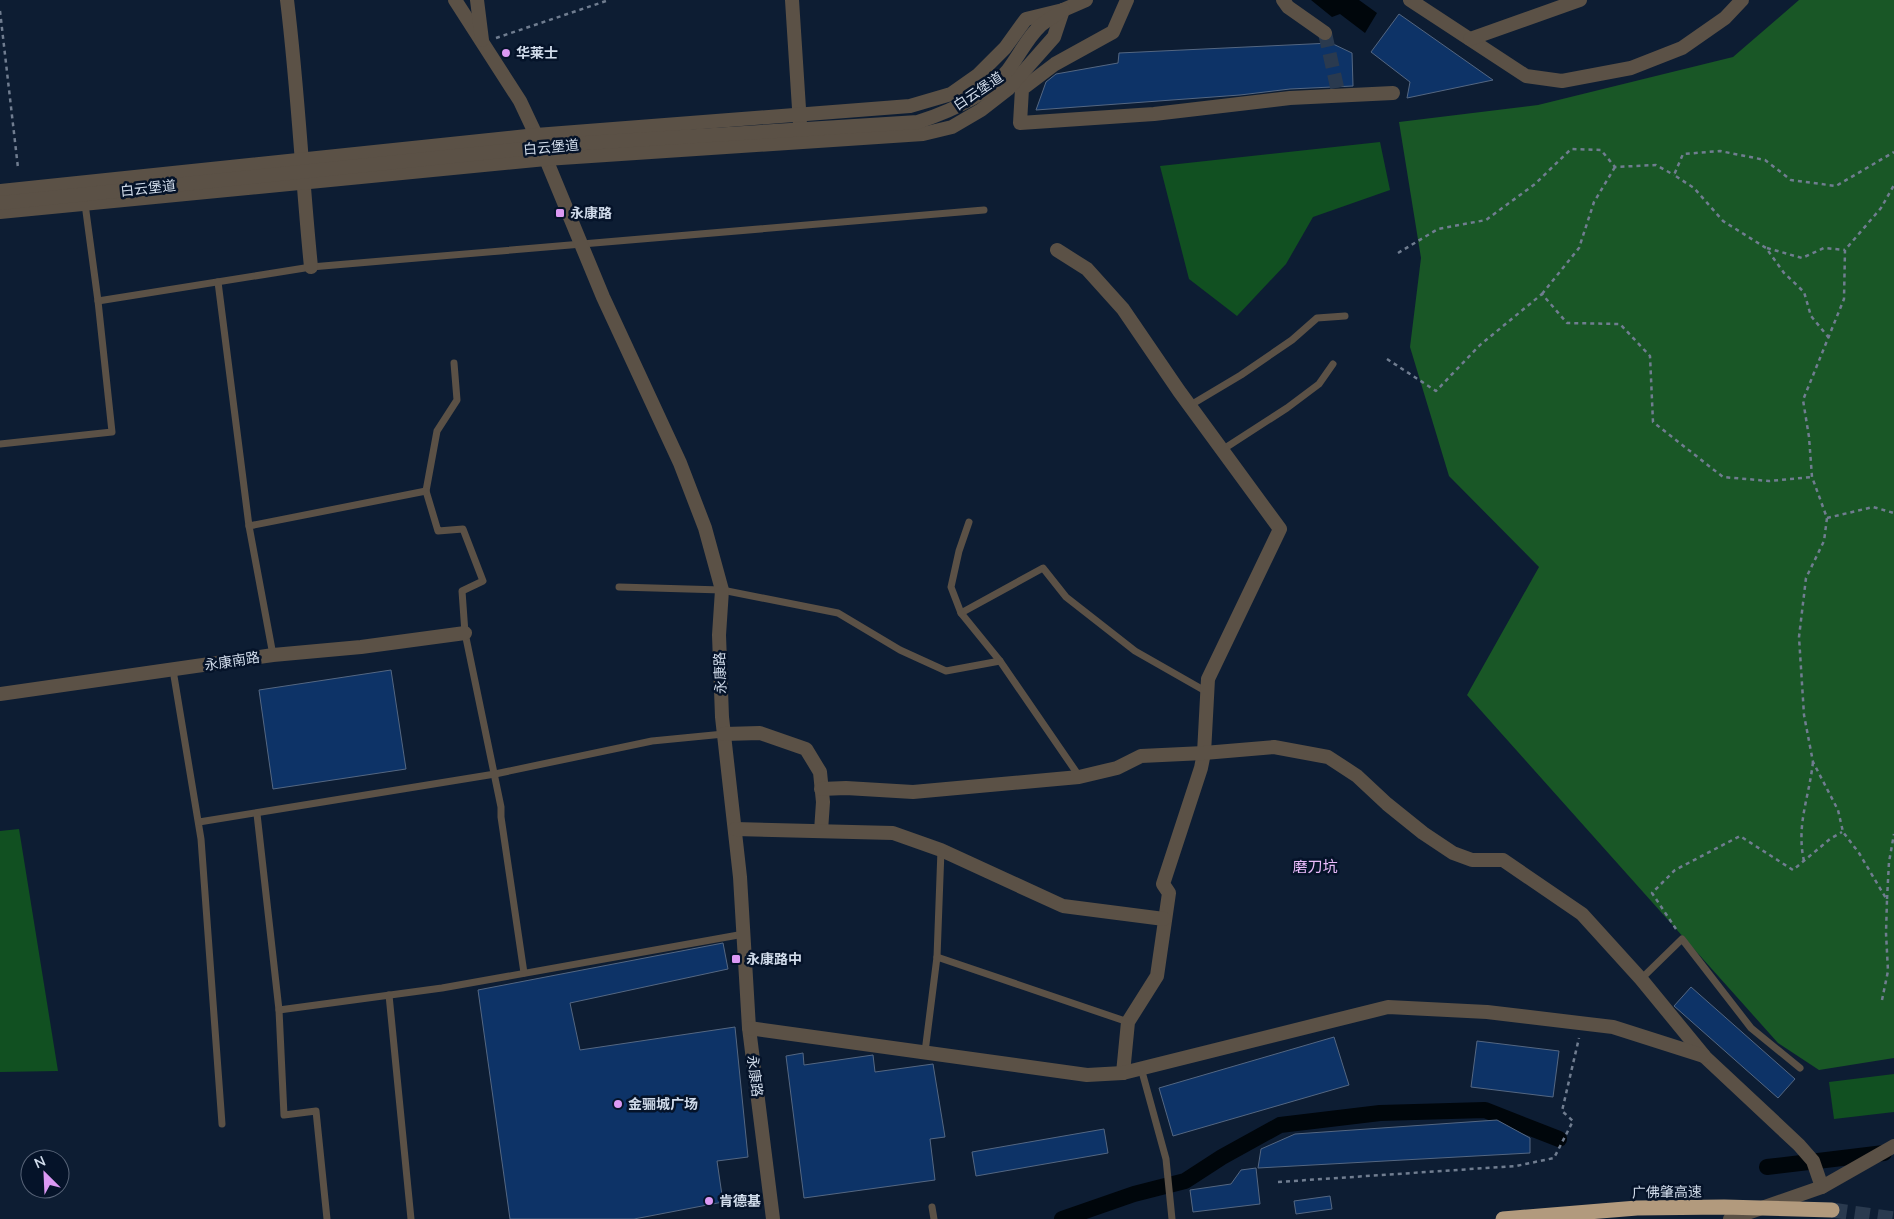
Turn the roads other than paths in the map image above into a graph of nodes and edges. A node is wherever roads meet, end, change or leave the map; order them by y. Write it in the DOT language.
graph roads {
  1 [pos="287,0"];
  2 [pos="455,0"];
  3 [pos="477,0"];
  4 [pos="792,0"];
  5 [pos="1086,0"];
  6 [pos="1127,0"];
  7 [pos="1283,0"];
  8 [pos="1410,0"];
  9 [pos="1580,0"];
  10 [pos="1742,0"];
  11 [pos="1063,10"];
  12 [pos="1325,34"];
  13 [pos="1470,39"];
  14 [pos="482,43"];
  15 [pos="1393,93"];
  16 [pos="799,115"];
  17 [pos="536,135"];
  18 [pos="801,142"];
  19 [pos="546,159"];
  20 [pos="301,160"];
  21 [pos="302,183"];
  22 [pos="0,191"];
  23 [pos="0,203"];
  24 [pos="85,204"];
  25 [pos="984,210"];
  26 [pos="0,212"];
  27 [pos="581,243"];
  28 [pos="1056,250"];
  29 [pos="311,267"];
  30 [pos="218,282"];
  31 [pos="98,301"];
  32 [pos="1345,316"];
  33 [pos="454,363"];
  34 [pos="1333,364"];
  35 [pos="1189,406"];
  36 [pos="0,444"];
  37 [pos="1222,450"];
  38 [pos="426,491"];
  39 [pos="968,522"];
  40 [pos="249,526"];
  41 [pos="618,587"];
  42 [pos="722,590"];
  43 [pos="961,613"];
  44 [pos="465,633"];
  45 [pos="273,654"];
  46 [pos="1000,661"];
  47 [pos="173,670"];
  48 [pos="1207,692"];
  49 [pos="0,694"];
  50 [pos="724,734"];
  51 [pos="1204,754"];
  52 [pos="496,774"];
  53 [pos="1080,777"];
  54 [pos="822,789"];
  55 [pos="257,814"];
  56 [pos="199,822"];
  57 [pos="734,829"];
  58 [pos="821,831"];
  59 [pos="942,850"];
  60 [pos="1164,918"];
  61 [pos="744,934"];
  62 [pos="937,957"];
  63 [pos="524,973"];
  64 [pos="1641,979"];
  65 [pos="389,995"];
  66 [pos="279,1010"];
  67 [pos="1128,1022"];
  68 [pos="749,1028"];
  69 [pos="925,1052"];
  70 [pos="1705,1057"];
  71 [pos="1141,1068"];
  72 [pos="1800,1068"];
  73 [pos="1123,1073"];
  74 [pos="222,1124"];
  75 [pos="1894,1146"];
  76 [pos="1822,1187"];
  77 [pos="932,1207"];
  78 [pos="1832,1210"];
  79 [pos="327,1219"];
  80 [pos="411,1219"];
  81 [pos="773,1219"];
  82 [pos="934,1219"];
  83 [pos="1172,1219"];
  84 [pos="1503,1219"];
  85 [pos="1730,1219"];
  1 -- 20 [label="street"];
  2 -- 14 [label="street, 永康路"];
  3 -- 14 [label="street"];
  4 -- 16 [label="street"];
  5 -- 11 [label="street"];
  6 -- 15 [label="street"];
  7 -- 12 [label="street"];
  8 -- 13 [label="street"];
  9 -- 13 [label="street"];
  10 -- 13 [label="street"];
  11 -- 16 [label="street"];
  11 -- 18 [label="street"];
  11 -- 23 [label="street, 白云堡道, bridge"];
  14 -- 17 [label="street, 永康路"];
  16 -- 17 [label="street"];
  16 -- 18 [label="street"];
  17 -- 19 [label="street, 永康路"];
  17 -- 20 [label="street"];
  18 -- 19 [label="street"];
  19 -- 21 [label="street"];
  19 -- 27 [label="street, 永康路"];
  20 -- 21 [label="street"];
  20 -- 22 [label="street"];
  21 -- 24 [label="street"];
  21 -- 29 [label="street"];
  24 -- 26 [label="street"];
  24 -- 31 [label="lane"];
  25 -- 27 [label="lane"];
  27 -- 29 [label="lane"];
  27 -- 42 [label="street, 永康路"];
  28 -- 35 [label="street"];
  29 -- 30 [label="lane"];
  30 -- 31 [label="lane"];
  30 -- 40 [label="lane"];
  31 -- 36 [label="lane"];
  32 -- 35 [label="lane"];
  33 -- 38 [label="lane"];
  34 -- 37 [label="lane"];
  35 -- 37 [label="street"];
  37 -- 48 [label="street"];
  38 -- 40 [label="lane"];
  38 -- 44 [label="lane"];
  39 -- 43 [label="lane"];
  40 -- 45 [label="lane"];
  41 -- 42 [label="lane"];
  42 -- 46 [label="lane"];
  42 -- 50 [label="street, 永康路"];
  43 -- 46 [label="lane"];
  43 -- 48 [label="lane"];
  44 -- 45 [label="street, 永康南路"];
  44 -- 52 [label="lane"];
  45 -- 47 [label="street, 永康南路"];
  46 -- 53 [label="lane"];
  47 -- 49 [label="street, 永康南路"];
  47 -- 56 [label="lane"];
  48 -- 51 [label="street"];
  50 -- 52 [label="lane"];
  50 -- 54 [label="street"];
  50 -- 57 [label="street, 永康路"];
  51 -- 53 [label="street"];
  51 -- 60 [label="street"];
  51 -- 64 [label="street"];
  52 -- 55 [label="lane"];
  52 -- 63 [label="lane"];
  53 -- 54 [label="street"];
  54 -- 58 [label="street"];
  55 -- 56 [label="lane"];
  55 -- 66 [label="lane"];
  56 -- 74 [label="lane"];
  57 -- 58 [label="street"];
  57 -- 61 [label="street, 永康路"];
  58 -- 59 [label="street"];
  59 -- 60 [label="street"];
  59 -- 62 [label="lane"];
  60 -- 67 [label="street"];
  61 -- 63 [label="lane"];
  61 -- 68 [label="street, 永康路"];
  62 -- 67 [label="lane"];
  62 -- 69 [label="lane"];
  63 -- 65 [label="lane"];
  64 -- 70 [label="street"];
  64 -- 72 [label="lane"];
  65 -- 66 [label="lane"];
  65 -- 80 [label="lane"];
  66 -- 79 [label="lane"];
  67 -- 73 [label="street"];
  68 -- 69 [label="street"];
  68 -- 81 [label="street, 永康路"];
  69 -- 73 [label="street"];
  70 -- 71 [label="street"];
  70 -- 76 [label="street"];
  71 -- 73 [label="street"];
  71 -- 83 [label="lane"];
  75 -- 76 [label="street"];
  76 -- 85 [label="street"];
  77 -- 82 [label="lane"];
  78 -- 84 [label="highway, 广佛肇高速, bridge"];
}
